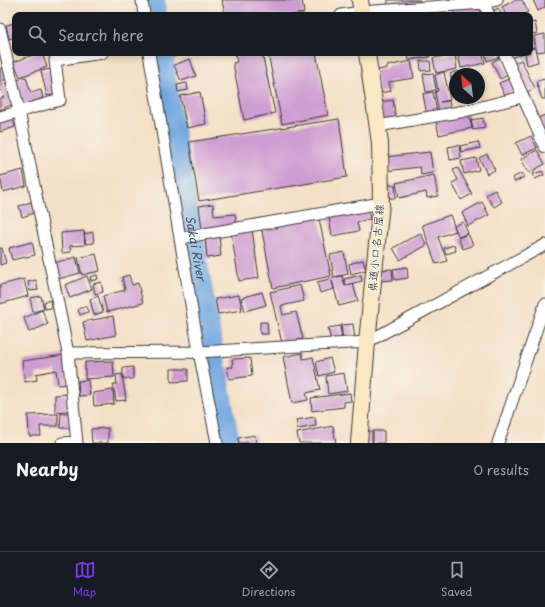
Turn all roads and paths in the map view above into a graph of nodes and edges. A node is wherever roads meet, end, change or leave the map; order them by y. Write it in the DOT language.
graph roads {
  1 [pos="142,0"];
  2 [pos="497,0"];
  3 [pos="484,3"];
  4 [pos="361,9"];
  5 [pos="144,12"];
  6 [pos="351,12"];
  7 [pos="488,12"];
  8 [pos="0,29"];
  9 [pos="82,56"];
  10 [pos="150,56"];
  11 [pos="367,56"];
  12 [pos="505,56"];
  13 [pos="522,97"];
  14 [pos="19,111"];
  15 [pos="0,117"];
  16 [pos="378,126"];
  17 [pos="545,147"];
  18 [pos="381,203"];
  19 [pos="181,238"];
  20 [pos="545,245"];
  21 [pos="545,304"];
  22 [pos="367,342"];
  23 [pos="199,352"];
  24 [pos="68,353"];
  25 [pos="62,443"];
  26 [pos="77,443"];
  27 [pos="216,443"];
  28 [pos="359,443"];
  29 [pos="498,443"];
  1 -- 5 [label="street"];
  2 -- 3 [label="street"];
  3 -- 4 [label="street"];
  3 -- 7 [label="street"];
  4 -- 6 [label="street"];
  8 -- 14 [label="street"];
  9 -- 14 [label="street"];
  10 -- 19 [label="street"];
  11 -- 16 [label="main road, 県道小口名古屋線"];
  12 -- 13 [label="street"];
  13 -- 16 [label="street"];
  13 -- 17 [label="street"];
  14 -- 15 [label="street"];
  14 -- 24 [label="street"];
  16 -- 18 [label="main road, 県道小口名古屋線"];
  18 -- 19 [label="street"];
  18 -- 22 [label="main road, 県道小口名古屋線"];
  19 -- 23 [label="street"];
  20 -- 22 [label="street"];
  21 -- 29 [label="street"];
  22 -- 23 [label="street"];
  22 -- 28 [label="main road, 県道小口名古屋線"];
  23 -- 24 [label="street"];
  23 -- 27 [label="street"];
  24 -- 26 [label="street"];
  25 -- 26 [label="street"];
}
